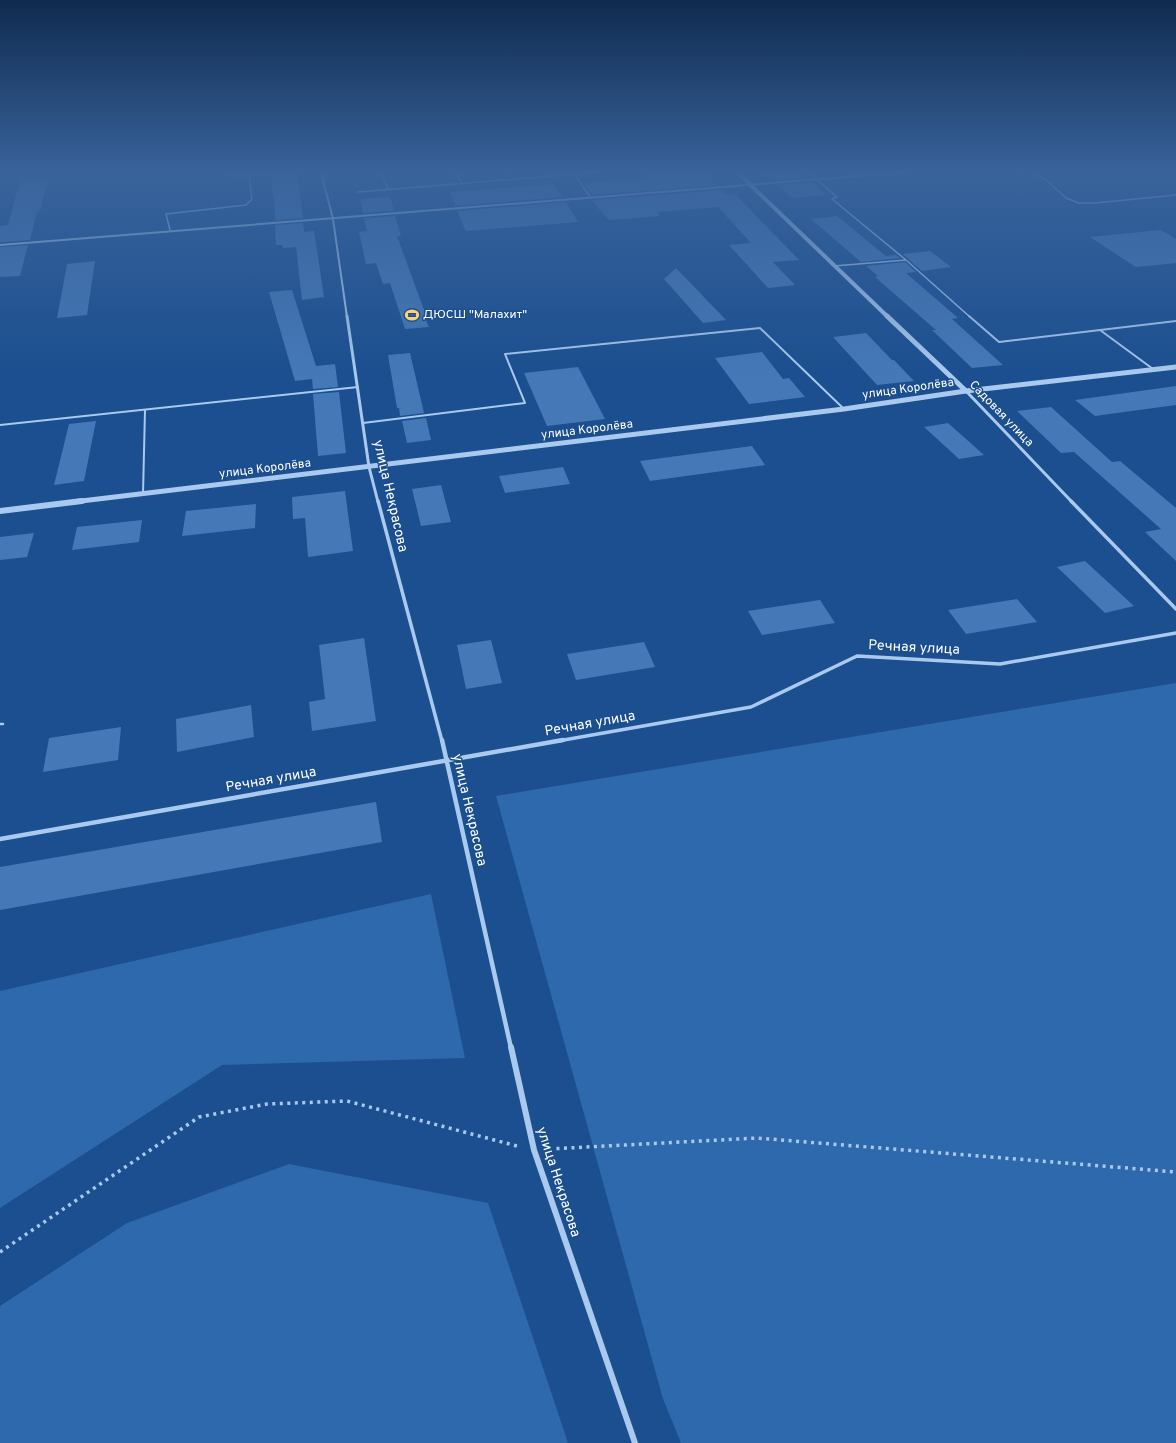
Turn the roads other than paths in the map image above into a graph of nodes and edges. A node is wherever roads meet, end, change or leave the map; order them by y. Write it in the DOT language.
graph roads {
  1 [pos="64,239"];
  2 [pos="336,239"];
  3 [pos="806,239"];
  4 [pos="881,239"];
  5 [pos="0,245"];
  6 [pos="906,260"];
  7 [pos="834,266"];
  8 [pos="1176,321"];
  9 [pos="1100,330"];
  10 [pos="1176,367"];
  11 [pos="1153,370"];
  12 [pos="358,387"];
  13 [pos="966,391"];
  14 [pos="844,409"];
  15 [pos="145,410"];
  16 [pos="363,423"];
  17 [pos="0,425"];
  18 [pos="369,467"];
  19 [pos="143,494"];
  20 [pos="0,511"];
  21 [pos="1176,609"];
  22 [pos="1176,633"];
  23 [pos="447,760"];
  24 [pos="0,839"];
  25 [pos="635,1443"];
  1 -- 5 [label="street"];
  2 -- 12 [label="street, улица Некрасова"];
  3 -- 7 [label="street, Садовая улица"];
  4 -- 6 [label="lane"];
  6 -- 7 [label="lane"];
  6 -- 9 [label="lane"];
  7 -- 13 [label="street, Садовая улица"];
  8 -- 9 [label="lane"];
  9 -- 11 [label="lane"];
  10 -- 11 [label="street, улица Королёва"];
  11 -- 13 [label="street, улица Королёва"];
  12 -- 15 [label="lane"];
  12 -- 16 [label="street, улица Некрасова"];
  13 -- 14 [label="street, улица Королёва"];
  13 -- 21 [label="street, Садовая улица"];
  14 -- 16 [label="lane"];
  14 -- 18 [label="street, улица Королёва"];
  15 -- 17 [label="lane"];
  15 -- 19 [label="lane"];
  16 -- 18 [label="street, улица Некрасова"];
  18 -- 19 [label="street, улица Королёва"];
  18 -- 23 [label="street, улица Некрасова"];
  19 -- 20 [label="street, улица Королёва"];
  22 -- 23 [label="street, Речная улица"];
  23 -- 24 [label="street, Речная улица"];
  23 -- 25 [label="street, улица Некрасова"];
}
